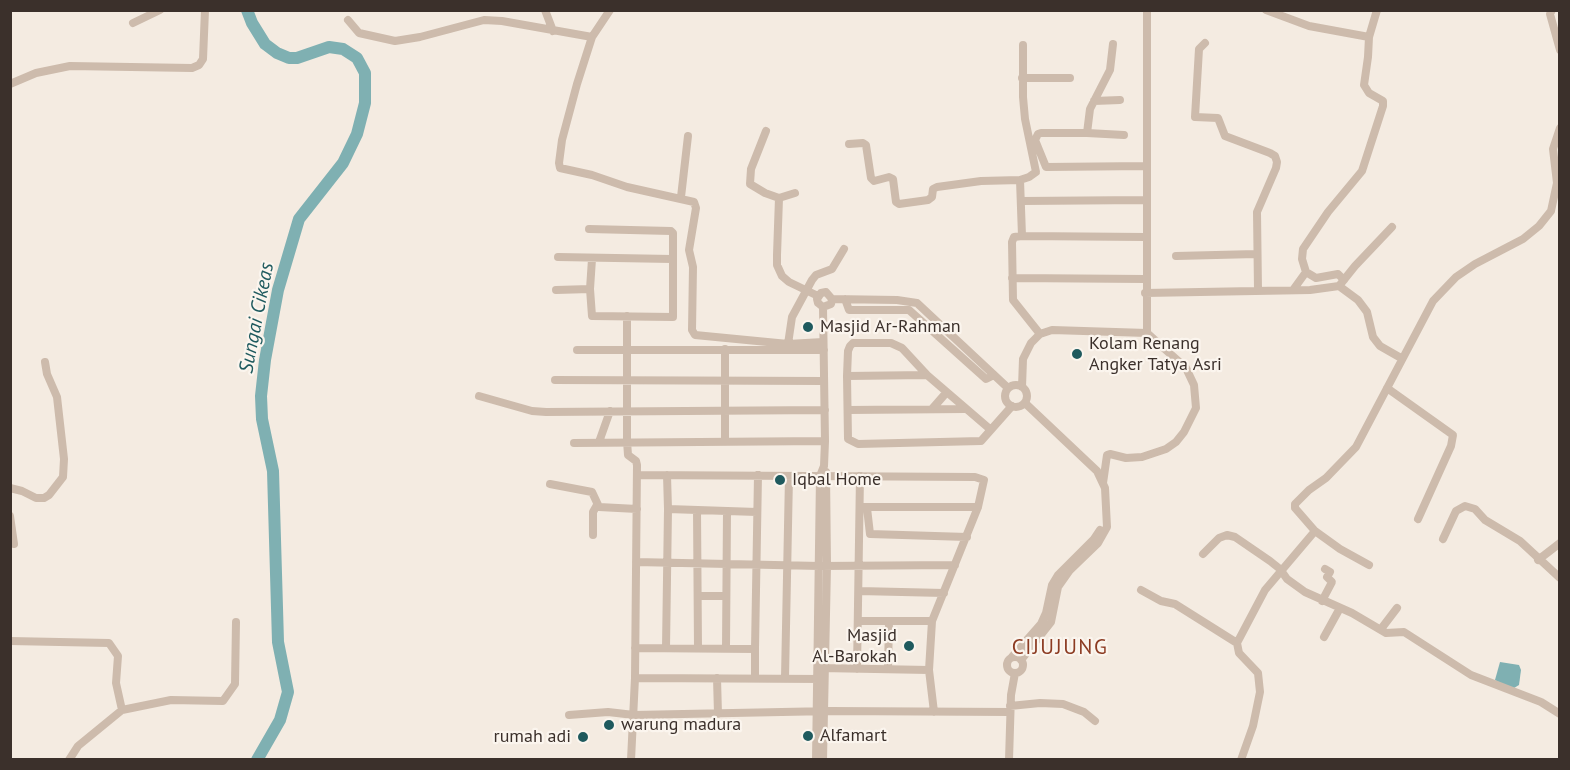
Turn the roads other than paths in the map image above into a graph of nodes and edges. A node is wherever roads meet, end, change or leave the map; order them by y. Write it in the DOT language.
graph roads {
  1 [pos="205,10"];
  2 [pos="546,10"];
  3 [pos="610,10"];
  4 [pos="1146,10"];
  5 [pos="1266,10"];
  6 [pos="1377,10"];
  7 [pos="1552,10"];
  8 [pos="156,11"];
  9 [pos="348,20"];
  10 [pos="133,24"];
  11 [pos="554,31"];
  12 [pos="592,37"];
  13 [pos="1369,37"];
  14 [pos="1205,43"];
  15 [pos="1113,44"];
  16 [pos="1023,45"];
  17 [pos="1560,50"];
  18 [pos="1022,78"];
  19 [pos="1070,78"];
  20 [pos="10,84"];
  21 [pos="1120,100"];
  22 [pos="1094,101"];
  23 [pos="1559,128"];
  24 [pos="766,131"];
  25 [pos="1087,134"];
  26 [pos="1124,135"];
  27 [pos="688,136"];
  28 [pos="849,144"];
  29 [pos="1146,166"];
  30 [pos="1020,180"];
  31 [pos="795,193"];
  32 [pos="681,197"];
  33 [pos="779,198"];
  34 [pos="1145,200"];
  35 [pos="1022,201"];
  36 [pos="1392,227"];
  37 [pos="590,229"];
  38 [pos="1022,236"];
  39 [pos="1145,237"];
  40 [pos="844,249"];
  41 [pos="1256,255"];
  42 [pos="1176,256"];
  43 [pos="558,257"];
  44 [pos="592,259"];
  45 [pos="672,260"];
  46 [pos="1306,272"];
  47 [pos="1012,278"];
  48 [pos="1145,279"];
  49 [pos="1341,283"];
  50 [pos="590,289"];
  51 [pos="806,289"];
  52 [pos="556,290"];
  53 [pos="1258,290"];
  54 [pos="1293,290"];
  55 [pos="1145,293"];
  56 [pos="818,296"];
  57 [pos="832,299"];
  58 [pos="845,299"];
  59 [pos="897,300"];
  60 [pos="823,307"];
  61 [pos="897,310"];
  62 [pos="627,316"];
  63 [pos="941,325"];
  64 [pos="935,332"];
  65 [pos="1147,333"];
  66 [pos="1040,334"];
  67 [pos="788,344"];
  68 [pos="824,346"];
  69 [pos="725,349"];
  70 [pos="577,350"];
  71 [pos="627,350"];
  72 [pos="963,352"];
  73 [pos="1401,358"];
  74 [pos="45,362"];
  75 [pos="927,375"];
  76 [pos="847,376"];
  77 [pos="555,380"];
  78 [pos="724,380"];
  79 [pos="627,381"];
  80 [pos="824,381"];
  81 [pos="1022,387"];
  82 [pos="1008,388"];
  83 [pos="1388,388"];
  84 [pos="946,393"];
  85 [pos="479,396"];
  86 [pos="1024,404"];
  87 [pos="1012,406"];
  88 [pos="932,409"];
  89 [pos="965,409"];
  90 [pos="725,410"];
  91 [pos="825,410"];
  92 [pos="610,411"];
  93 [pos="628,411"];
  94 [pos="848,411"];
  95 [pos="991,430"];
  96 [pos="627,441"];
  97 [pos="725,441"];
  98 [pos="825,441"];
  99 [pos="599,442"];
  100 [pos="574,443"];
  101 [pos="637,475"];
  102 [pos="667,475"];
  103 [pos="758,475"];
  104 [pos="789,476"];
  105 [pos="824,476"];
  106 [pos="860,476"];
  107 [pos="1103,483"];
  108 [pos="550,484"];
  109 [pos="10,488"];
  110 [pos="597,505"];
  111 [pos="978,507"];
  112 [pos="864,508"];
  113 [pos="637,509"];
  114 [pos="668,509"];
  115 [pos="697,510"];
  116 [pos="727,511"];
  117 [pos="757,512"];
  118 [pos="10,516"];
  119 [pos="1418,519"];
  120 [pos="1315,531"];
  121 [pos="593,535"];
  122 [pos="967,537"];
  123 [pos="1443,539"];
  124 [pos="1560,543"];
  125 [pos="15,544"];
  126 [pos="1203,554"];
  127 [pos="1538,560"];
  128 [pos="636,562"];
  129 [pos="666,563"];
  130 [pos="698,564"];
  131 [pos="726,564"];
  132 [pos="756,565"];
  133 [pos="859,565"];
  134 [pos="955,565"];
  135 [pos="1369,565"];
  136 [pos="786,566"];
  137 [pos="823,566"];
  138 [pos="1280,569"];
  139 [pos="1325,569"];
  140 [pos="1560,578"];
  141 [pos="1141,590"];
  142 [pos="859,591"];
  143 [pos="944,593"];
  144 [pos="698,596"];
  145 [pos="726,596"];
  146 [pos="1322,601"];
  147 [pos="1340,608"];
  148 [pos="1397,608"];
  149 [pos="858,621"];
  150 [pos="889,621"];
  151 [pos="932,621"];
  152 [pos="236,622"];
  153 [pos="1381,629"];
  154 [pos="1324,637"];
  155 [pos="10,641"];
  156 [pos="1237,643"];
  157 [pos="635,648"];
  158 [pos="666,648"];
  159 [pos="698,648"];
  160 [pos="726,648"];
  161 [pos="755,649"];
  162 [pos="821,668"];
  163 [pos="857,669"];
  164 [pos="888,669"];
  165 [pos="928,670"];
  166 [pos="634,678"];
  167 [pos="717,678"];
  168 [pos="755,678"];
  169 [pos="785,678"];
  170 [pos="821,679"];
  171 [pos="1010,709"];
  172 [pos="122,710"];
  173 [pos="821,712"];
  174 [pos="934,712"];
  175 [pos="718,714"];
  176 [pos="1560,714"];
  177 [pos="569,715"];
  178 [pos="634,715"];
  179 [pos="1095,721"];
  180 [pos="69,759"];
  181 [pos="631,759"];
  182 [pos="816,759"];
  183 [pos="823,759"];
  184 [pos="1009,759"];
  185 [pos="1241,759"];
  1 -- 20 [label="street"];
  2 -- 11 [label="street"];
  3 -- 12 [label="street"];
  4 -- 29 [label="street"];
  5 -- 13 [label="street"];
  6 -- 13 [label="street"];
  7 -- 17 [label="street"];
  8 -- 10 [label="street"];
  9 -- 11 [label="street"];
  11 -- 12 [label="street"];
  12 -- 32 [label="street"];
  13 -- 46 [label="street"];
  14 -- 41 [label="street"];
  15 -- 22 [label="street"];
  16 -- 18 [label="street"];
  18 -- 19 [label="street"];
  18 -- 30 [label="street"];
  21 -- 22 [label="street"];
  22 -- 25 [label="street"];
  23 -- 73 [label="street"];
  24 -- 33 [label="street"];
  25 -- 26 [label="street"];
  25 -- 29 [label="street"];
  27 -- 32 [label="street"];
  28 -- 30 [label="street"];
  29 -- 34 [label="street"];
  30 -- 35 [label="street"];
  31 -- 33 [label="street"];
  32 -- 67 [label="street"];
  33 -- 51 [label="street"];
  34 -- 35 [label="street"];
  34 -- 39 [label="street"];
  35 -- 38 [label="street"];
  36 -- 49 [label="street"];
  37 -- 45 [label="street"];
  38 -- 39 [label="street"];
  38 -- 47 [label="street"];
  39 -- 48 [label="street"];
  40 -- 51 [label="street"];
  41 -- 42 [label="street"];
  41 -- 53 [label="street"];
  43 -- 44 [label="street"];
  44 -- 45 [label="street"];
  44 -- 50 [label="street"];
  45 -- 62 [label="street"];
  46 -- 49 [label="street"];
  46 -- 54 [label="street"];
  47 -- 48 [label="street"];
  47 -- 66 [label="street"];
  48 -- 55 [label="street"];
  49 -- 54 [label="street"];
  49 -- 73 [label="street"];
  50 -- 52 [label="street"];
  50 -- 62 [label="street"];
  51 -- 56 [label="street"];
  51 -- 67 [label="street"];
  53 -- 54 [label="street"];
  53 -- 55 [label="street"];
  55 -- 65 [label="street"];
  56 -- 57 [label="street"];
  56 -- 60 [label="street"];
  57 -- 58 [label="street"];
  57 -- 60 [label="street"];
  58 -- 59 [label="street"];
  58 -- 61 [label="street"];
  59 -- 61 [label="street"];
  59 -- 63 [label="street"];
  60 -- 68 [label="street"];
  61 -- 64 [label="street"];
  62 -- 71 [label="street"];
  63 -- 64 [label="street"];
  63 -- 72 [label="street"];
  64 -- 72 [label="street"];
  65 -- 66 [label="street"];
  65 -- 107 [label="street"];
  66 -- 81 [label="street"];
  67 -- 68 [label="street"];
  68 -- 69 [label="street"];
  68 -- 80 [label="street"];
  69 -- 71 [label="street"];
  69 -- 78 [label="street"];
  70 -- 71 [label="street"];
  71 -- 79 [label="street"];
  72 -- 82 [label="street"];
  73 -- 83 [label="street"];
  74 -- 109 [label="street"];
  75 -- 76 [label="street"];
  75 -- 76 [label="street"];
  75 -- 84 [label="street"];
  76 -- 94 [label="street"];
  77 -- 79 [label="street"];
  78 -- 79 [label="street"];
  78 -- 80 [label="street"];
  78 -- 90 [label="street"];
  79 -- 93 [label="street"];
  80 -- 91 [label="street"];
  81 -- 82 [label="street"];
  81 -- 86 [label="street"];
  82 -- 87 [label="street"];
  83 -- 119 [label="street"];
  83 -- 120 [label="street"];
  84 -- 88 [label="street"];
  84 -- 89 [label="street"];
  85 -- 92 [label="street"];
  86 -- 87 [label="street"];
  86 -- 107 [label="street"];
  87 -- 95 [label="street"];
  88 -- 89 [label="street"];
  88 -- 94 [label="street"];
  89 -- 95 [label="street"];
  90 -- 91 [label="street"];
  90 -- 93 [label="street"];
  90 -- 97 [label="street"];
  91 -- 98 [label="street"];
  92 -- 93 [label="street"];
  92 -- 99 [label="street"];
  93 -- 96 [label="street"];
  94 -- 95 [label="street"];
  96 -- 97 [label="street"];
  96 -- 99 [label="street"];
  96 -- 101 [label="street"];
  97 -- 98 [label="street"];
  98 -- 105 [label="street"];
  99 -- 100 [label="street"];
  101 -- 102 [label="street"];
  101 -- 113 [label="street"];
  102 -- 103 [label="street"];
  102 -- 114 [label="street"];
  103 -- 104 [label="street"];
  103 -- 117 [label="street"];
  104 -- 105 [label="street"];
  104 -- 136 [label="street"];
  105 -- 106 [label="street"];
  105 -- 137 [label="street"];
  106 -- 111 [label="street"];
  106 -- 112 [label="street"];
  107 -- 171 [label="street"];
  108 -- 110 [label="street"];
  110 -- 113 [label="street"];
  110 -- 121 [label="street"];
  111 -- 112 [label="street"];
  111 -- 122 [label="street"];
  112 -- 122 [label="street"];
  112 -- 133 [label="street"];
  113 -- 128 [label="street"];
  114 -- 115 [label="street"];
  114 -- 129 [label="street"];
  115 -- 116 [label="street"];
  115 -- 130 [label="street"];
  116 -- 117 [label="street"];
  116 -- 131 [label="street"];
  117 -- 132 [label="street"];
  118 -- 125 [label="street"];
  120 -- 135 [label="street"];
  120 -- 138 [label="street"];
  122 -- 134 [label="street"];
  123 -- 127 [label="street"];
  124 -- 127 [label="street"];
  126 -- 138 [label="street"];
  127 -- 140 [label="street"];
  128 -- 129 [label="street"];
  128 -- 157 [label="street"];
  129 -- 130 [label="street"];
  129 -- 158 [label="street"];
  130 -- 131 [label="street"];
  130 -- 144 [label="street"];
  131 -- 132 [label="street"];
  131 -- 145 [label="street"];
  132 -- 136 [label="street"];
  132 -- 161 [label="street"];
  133 -- 134 [label="street"];
  133 -- 137 [label="street"];
  133 -- 142 [label="street"];
  134 -- 143 [label="street"];
  136 -- 137 [label="street"];
  136 -- 169 [label="street"];
  137 -- 162 [label="street"];
  138 -- 146 [label="street"];
  138 -- 156 [label="street"];
  139 -- 146 [label="street"];
  141 -- 156 [label="street"];
  142 -- 143 [label="street"];
  142 -- 149 [label="street"];
  143 -- 151 [label="street"];
  144 -- 145 [label="street"];
  144 -- 159 [label="street"];
  145 -- 160 [label="street"];
  146 -- 147 [label="street"];
  147 -- 153 [label="street"];
  147 -- 154 [label="street"];
  148 -- 153 [label="street"];
  149 -- 150 [label="street"];
  149 -- 163 [label="street"];
  150 -- 151 [label="street"];
  150 -- 164 [label="street"];
  151 -- 165 [label="street"];
  152 -- 172 [label="street"];
  153 -- 176 [label="street"];
  155 -- 172 [label="street"];
  156 -- 185 [label="street"];
  157 -- 158 [label="street"];
  157 -- 166 [label="street"];
  158 -- 159 [label="street"];
  159 -- 160 [label="street"];
  160 -- 161 [label="street"];
  161 -- 168 [label="street"];
  162 -- 163 [label="street"];
  162 -- 170 [label="street"];
  163 -- 164 [label="street"];
  164 -- 165 [label="street"];
  165 -- 174 [label="street"];
  166 -- 167 [label="street"];
  166 -- 178 [label="street"];
  167 -- 168 [label="street"];
  167 -- 175 [label="street"];
  168 -- 169 [label="street"];
  169 -- 170 [label="street"];
  170 -- 173 [label="street"];
  171 -- 174 [label="street"];
  171 -- 179 [label="street"];
  171 -- 184 [label="street"];
  172 -- 180 [label="street"];
  173 -- 174 [label="street"];
  173 -- 175 [label="street"];
  173 -- 182 [label="street"];
  173 -- 183 [label="street"];
  175 -- 178 [label="street"];
  177 -- 178 [label="street"];
  178 -- 181 [label="street"];
}
